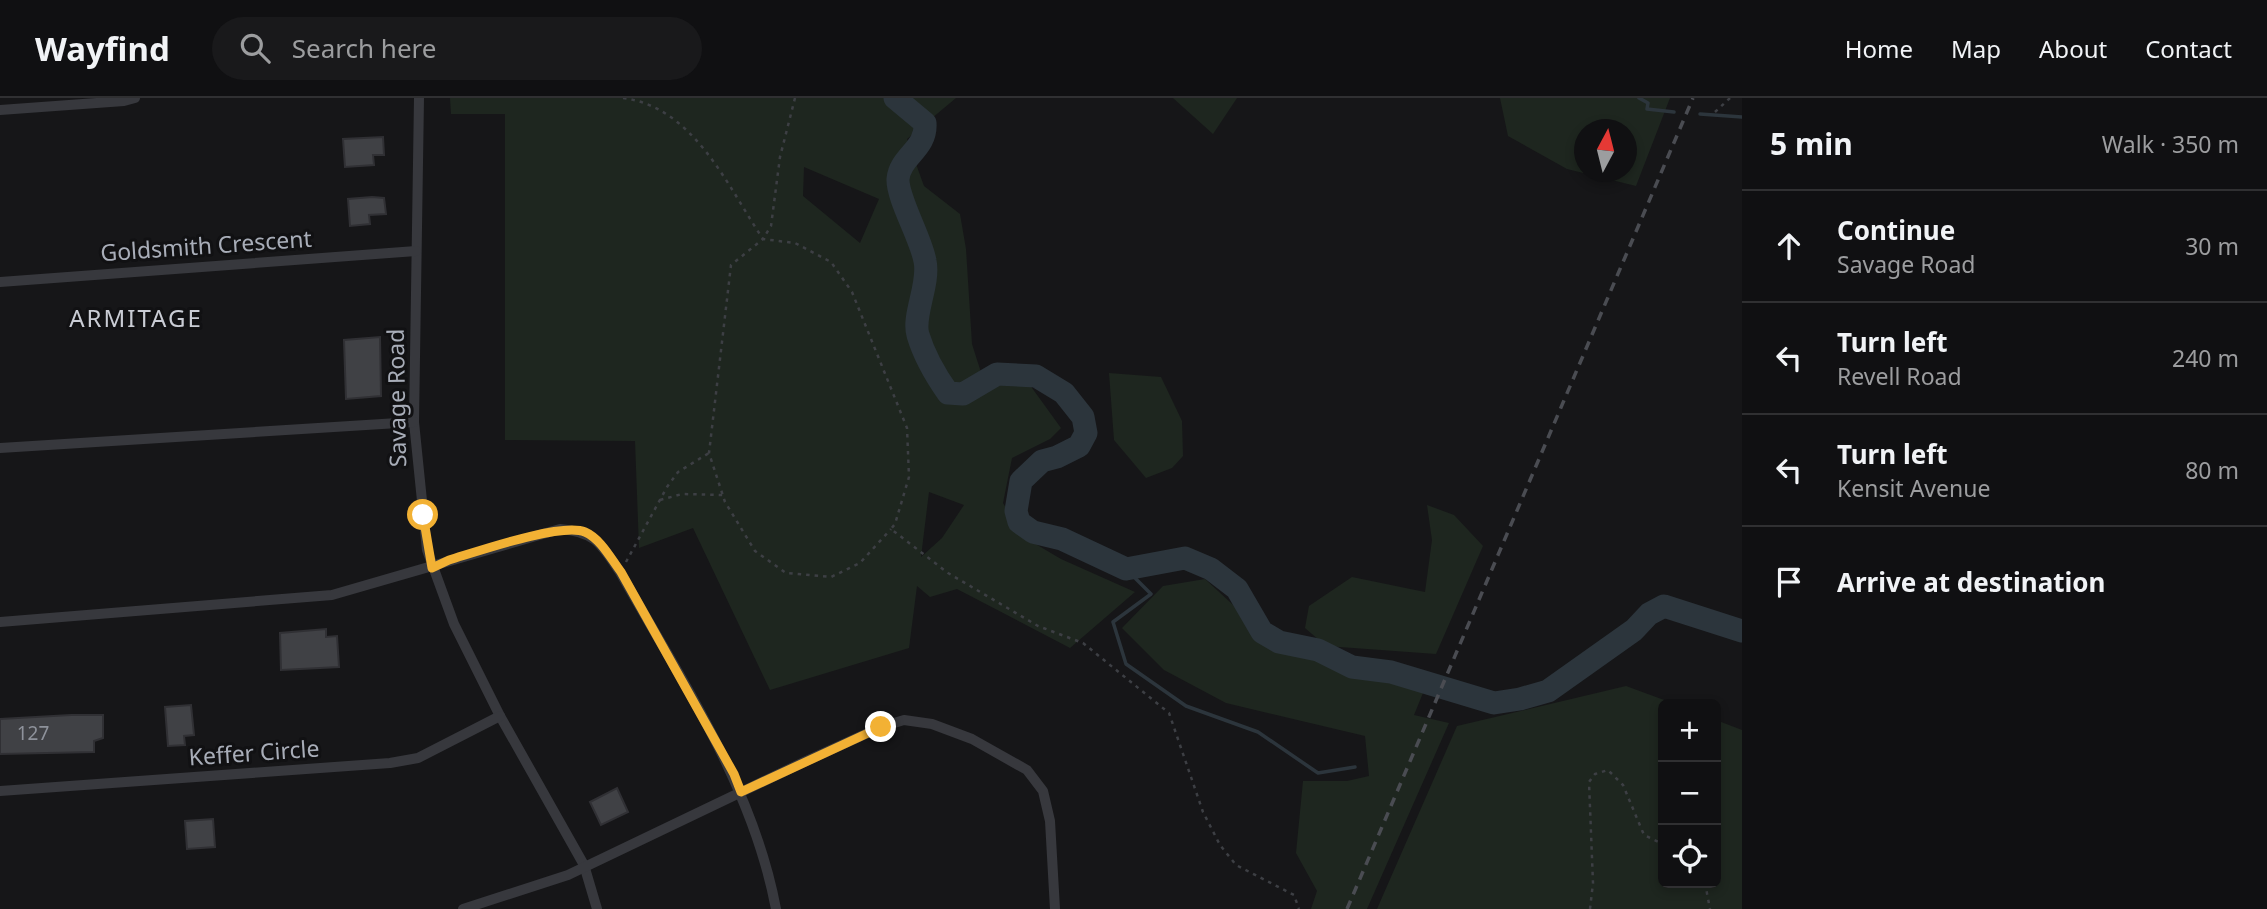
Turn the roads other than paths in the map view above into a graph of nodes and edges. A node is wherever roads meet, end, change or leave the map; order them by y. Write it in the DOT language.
graph roads {
  1 [pos="135,98"];
  2 [pos="419,98"];
  3 [pos="0,110"];
  4 [pos="416,251"];
  5 [pos="0,282"];
  6 [pos="414,422"];
  7 [pos="0,448"];
  8 [pos="432,568"];
  9 [pos="0,622"];
  10 [pos="500,716"];
  11 [pos="0,791"];
  12 [pos="741,792"];
  13 [pos="584,865"];
  14 [pos="463,909"];
  15 [pos="597,909"];
  16 [pos="776,909"];
  17 [pos="1055,909"];
  1 -- 3 [label="street"];
  2 -- 4 [label="street, Savage Road"];
  4 -- 5 [label="street, Goldsmith Crescent"];
  4 -- 6 [label="street, Savage Road"];
  6 -- 7 [label="street"];
  6 -- 8 [label="street, Savage Road"];
  8 -- 9 [label="street"];
  8 -- 10 [label="street, Savage Road"];
  8 -- 12 [label="street"];
  10 -- 11 [label="street, Keffer Circle"];
  10 -- 13 [label="street, Savage Road"];
  12 -- 13 [label="street"];
  12 -- 16 [label="street"];
  12 -- 17 [label="street"];
  13 -- 14 [label="street"];
  13 -- 15 [label="street, Savage Road"];
}
